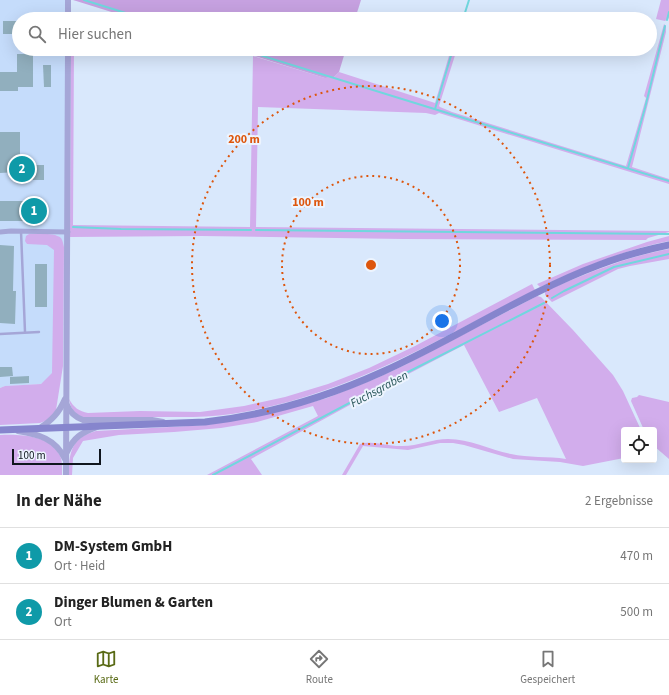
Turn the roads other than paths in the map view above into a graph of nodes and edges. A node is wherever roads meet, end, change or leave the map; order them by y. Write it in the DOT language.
graph roads {
  1 [pos="68,0"];
  2 [pos="68,12"];
  3 [pos="68,56"];
  4 [pos="21,231"];
  5 [pos="0,232"];
  6 [pos="68,232"];
  7 [pos="669,245"];
  8 [pos="25,332"];
  9 [pos="39,332"];
  10 [pos="0,334"];
  11 [pos="66,399"];
  12 [pos="169,423"];
  13 [pos="98,427"];
  14 [pos="40,428"];
  15 [pos="66,428"];
  16 [pos="3,430"];
  17 [pos="66,453"];
  18 [pos="66,461"];
  19 [pos="66,475"];
  1 -- 2 [label="street"];
  3 -- 6 [label="street"];
  4 -- 5 [label="street"];
  4 -- 6 [label="street"];
  4 -- 8 [label="lane"];
  6 -- 11 [label="street"];
  7 -- 12 [label="main road"];
  8 -- 9 [label="lane"];
  8 -- 10 [label="lane"];
  11 -- 12 [label="street"];
  11 -- 14 [label="street"];
  11 -- 15 [label="street"];
  12 -- 13 [label="main road"];
  13 -- 15 [label="main road"];
  13 -- 17 [label="street"];
  14 -- 15 [label="main road"];
  14 -- 16 [label="main road"];
  15 -- 17 [label="street"];
  16 -- 18 [label="street"];
  17 -- 18 [label="street"];
  18 -- 19 [label="street"];
}
